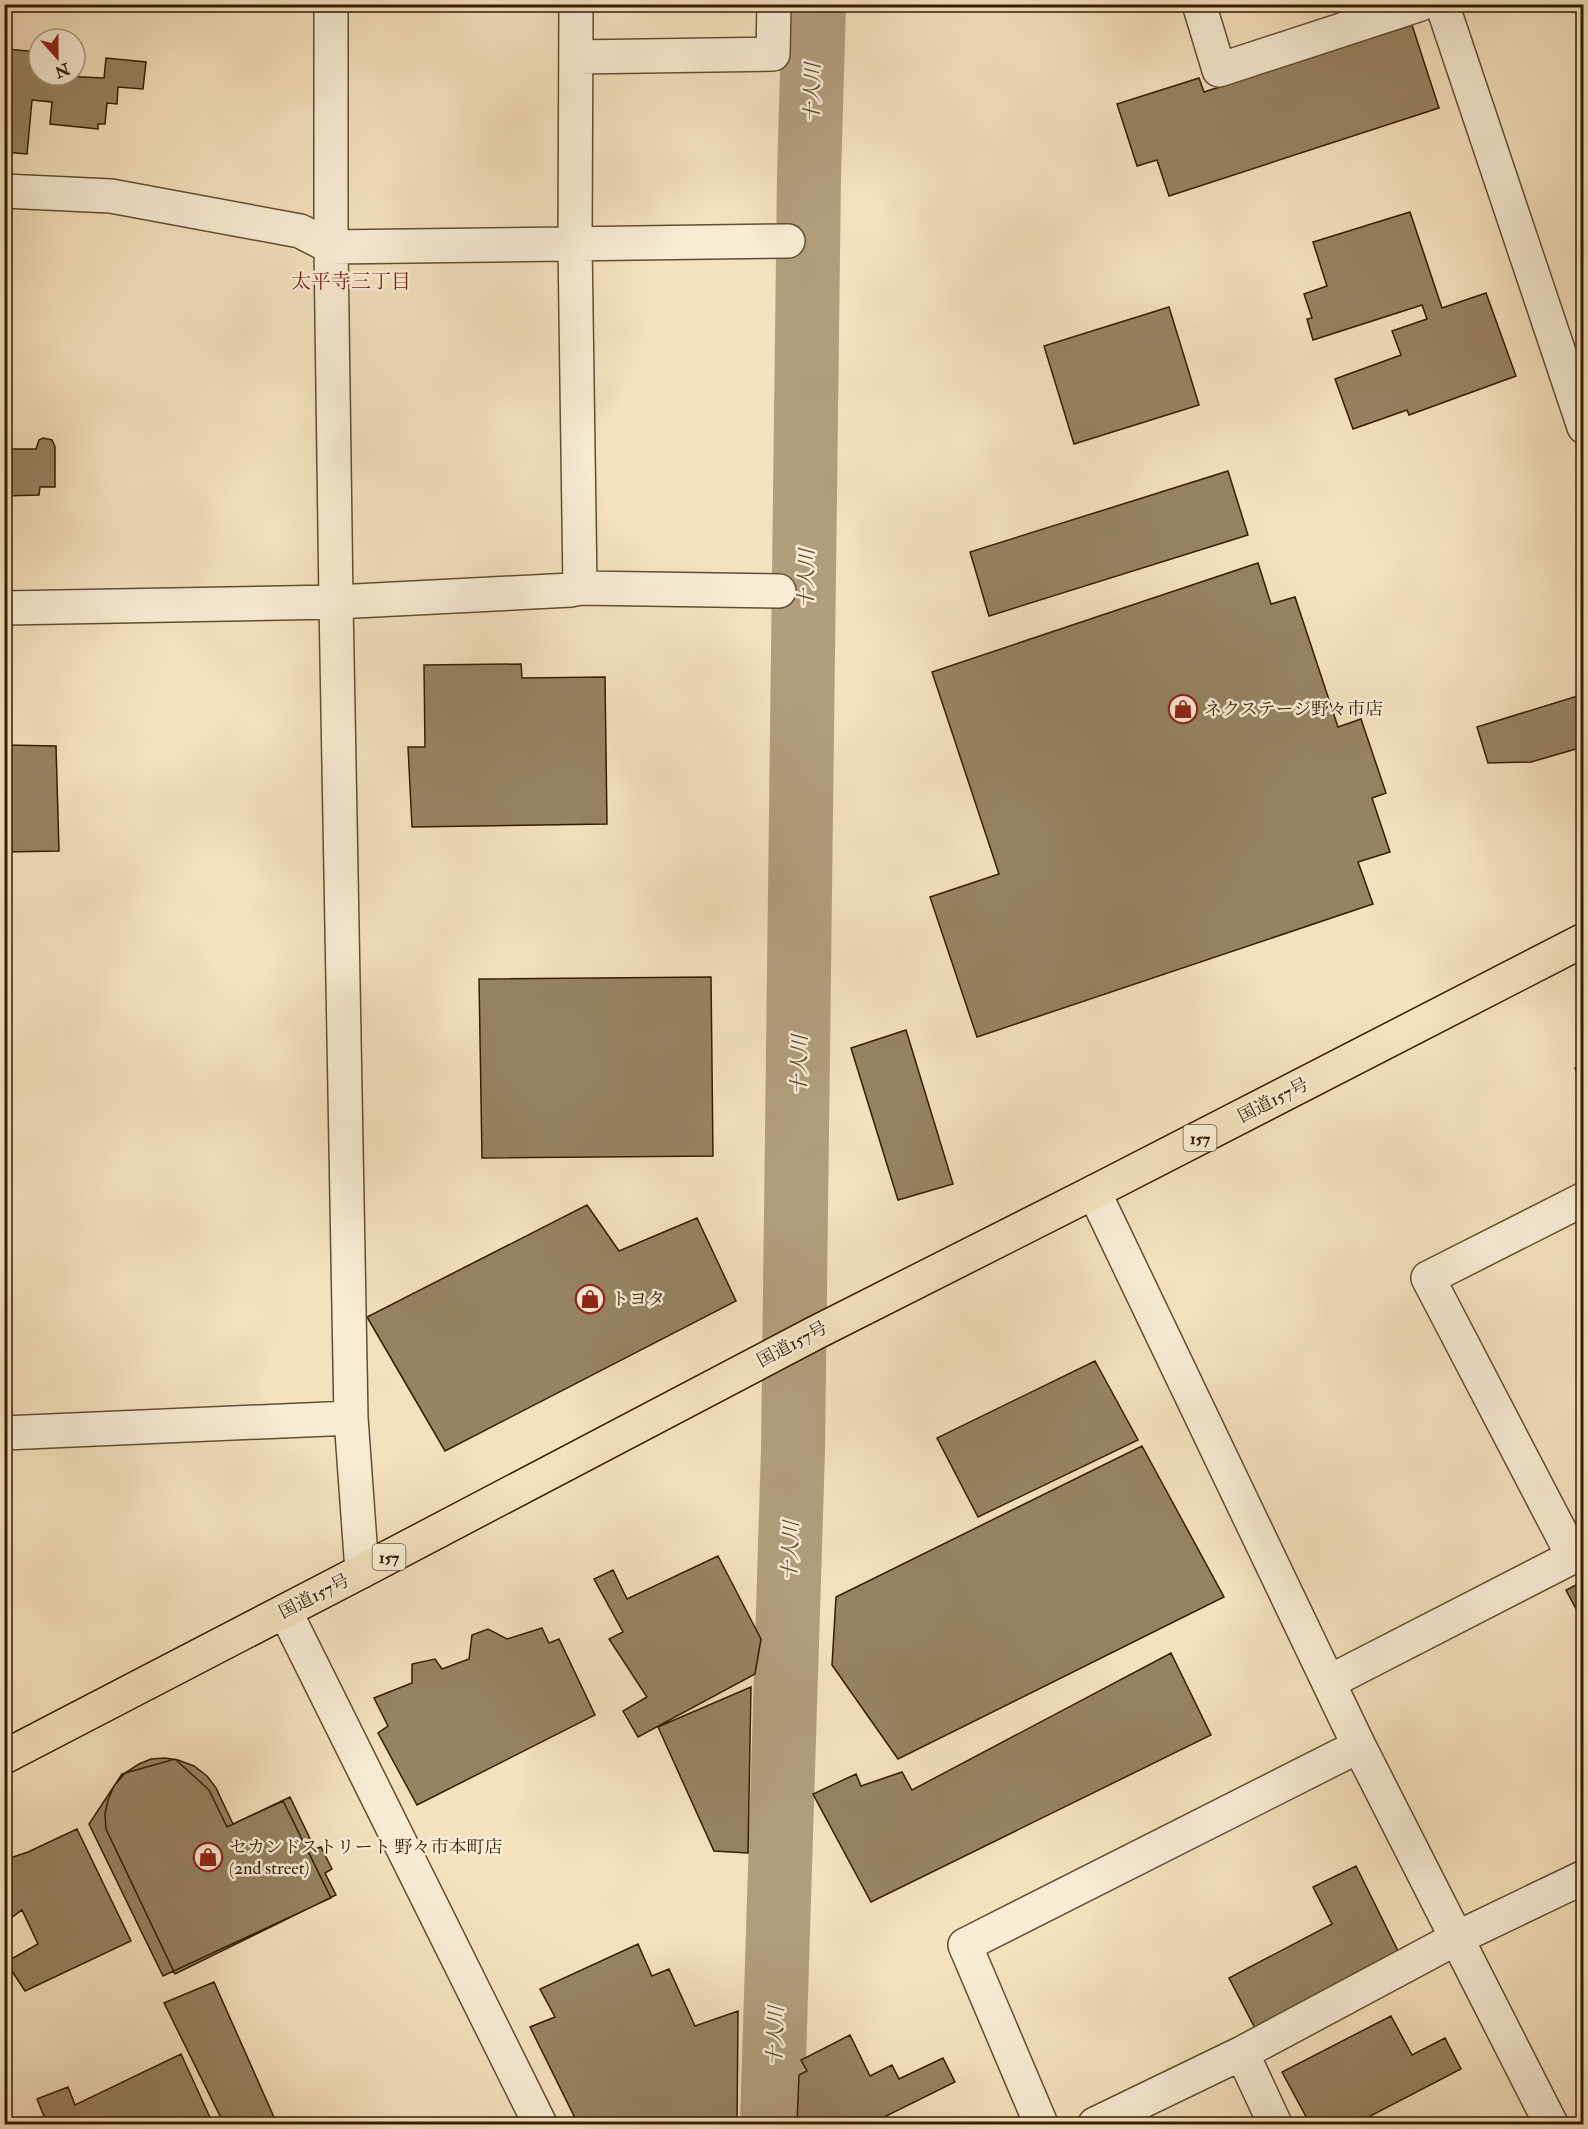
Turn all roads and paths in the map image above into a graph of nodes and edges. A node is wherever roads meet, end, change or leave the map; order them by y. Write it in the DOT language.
graph roads {
  1 [pos="331,4"];
  2 [pos="576,4"];
  3 [pos="774,4"];
  4 [pos="1199,4"];
  5 [pos="1421,4"];
  6 [pos="1442,4"];
  7 [pos="576,57"];
  8 [pos="4,191"];
  9 [pos="788,241"];
  10 [pos="575,244"];
  11 [pos="331,247"];
  12 [pos="1584,427"];
  13 [pos="580,588"];
  14 [pos="779,591"];
  15 [pos="336,602"];
  16 [pos="4,608"];
  17 [pos="1584,940"];
  18 [pos="1094,1192"];
  19 [pos="1584,1199"];
  20 [pos="351,1418"];
  21 [pos="4,1433"];
  22 [pos="1578,1554"];
  23 [pos="362,1571"];
  24 [pos="285,1611"];
  25 [pos="1329,1682"];
  26 [pos="1359,1746"];
  27 [pos="4,1757"];
  28 [pos="1584,1877"];
  29 [pos="1457,1938"];
  30 [pos="1242,2052"];
  31 [pos="540,2124"];
  32 [pos="1041,2124"];
  33 [pos="1095,2124"];
  34 [pos="1275,2124"];
  35 [pos="1551,2124"];
  1 -- 11 [label="street"];
  2 -- 7 [label="street"];
  3 -- 7 [label="street"];
  4 -- 5 [label="street"];
  6 -- 12 [label="street"];
  7 -- 10 [label="street"];
  8 -- 11 [label="street"];
  9 -- 10 [label="street"];
  10 -- 11 [label="street"];
  10 -- 13 [label="street"];
  11 -- 15 [label="street"];
  13 -- 14 [label="street"];
  13 -- 15 [label="street"];
  15 -- 16 [label="street"];
  15 -- 20 [label="street"];
  17 -- 18 [label="highway, 国道157号 / 157"];
  18 -- 23 [label="highway, 国道157号 / 157"];
  18 -- 25 [label="street"];
  19 -- 22 [label="street"];
  20 -- 21 [label="street"];
  20 -- 23 [label="street"];
  22 -- 25 [label="street"];
  23 -- 24 [label="highway, 国道157号 / 157"];
  24 -- 27 [label="highway, 国道157号 / 157"];
  24 -- 31 [label="street"];
  25 -- 26 [label="street"];
  26 -- 29 [label="street"];
  26 -- 32 [label="street"];
  28 -- 29 [label="street"];
  29 -- 30 [label="street"];
  29 -- 35 [label="street"];
  30 -- 33 [label="street"];
  30 -- 34 [label="street"];
}
